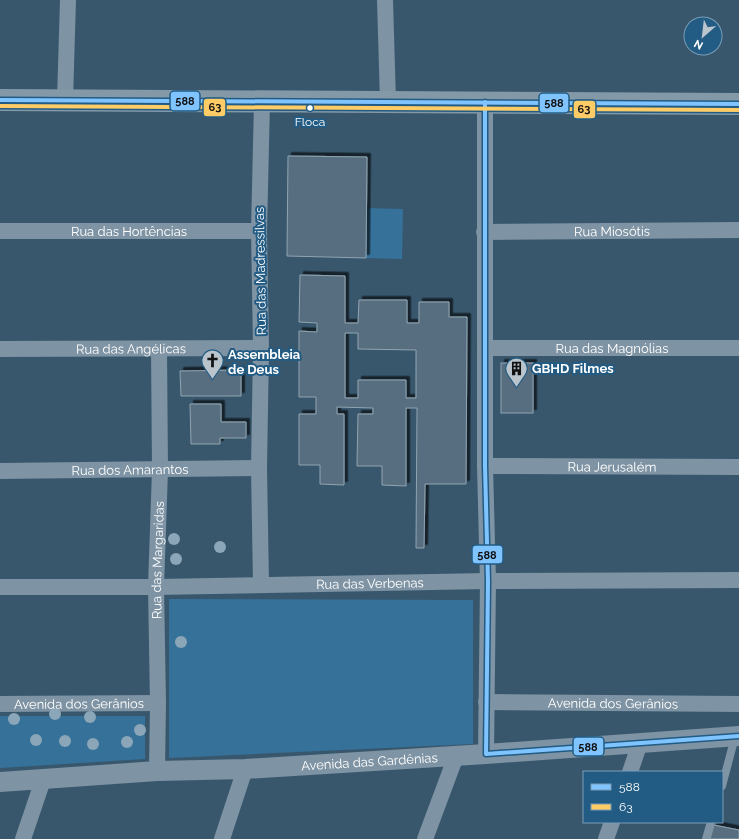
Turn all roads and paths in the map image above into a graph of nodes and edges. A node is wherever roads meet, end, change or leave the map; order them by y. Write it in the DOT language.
graph roads {
  1 [pos="68,0"];
  2 [pos="385,0"];
  3 [pos="0,100"];
  4 [pos="65,100"];
  5 [pos="262,102"];
  6 [pos="388,102"];
  7 [pos="485,102"];
  8 [pos="739,104"];
  9 [pos="739,230"];
  10 [pos="0,231"];
  11 [pos="259,231"];
  12 [pos="484,232"];
  13 [pos="261,348"];
  14 [pos="485,348"];
  15 [pos="739,348"];
  16 [pos="0,349"];
  17 [pos="159,349"];
  18 [pos="485,466"];
  19 [pos="739,466"];
  20 [pos="259,468"];
  21 [pos="160,470"];
  22 [pos="0,471"];
  23 [pos="739,580"];
  24 [pos="488,581"];
  25 [pos="261,584"];
  26 [pos="0,587"];
  27 [pos="156,587"];
  28 [pos="486,702"];
  29 [pos="158,703"];
  30 [pos="0,704"];
  31 [pos="739,704"];
  32 [pos="737,736"];
  33 [pos="640,744"];
  34 [pos="486,754"];
  35 [pos="456,756"];
  36 [pos="245,769"];
  37 [pos="157,771"];
  38 [pos="630,771"];
  39 [pos="43,780"];
  40 [pos="0,782"];
  41 [pos="723,783"];
  42 [pos="612,823"];
  43 [pos="711,823"];
  44 [pos="23,839"];
  45 [pos="222,839"];
  46 [pos="425,839"];
  47 [pos="606,839"];
  48 [pos="706,839"];
  1 -- 4 [label="street"];
  2 -- 6 [label="street"];
  3 -- 4 [label="main road"];
  4 -- 5 [label="main road"];
  5 -- 6 [label="main road"];
  5 -- 11 [label="street, Rua das Madressilvas"];
  6 -- 7 [label="main road"];
  7 -- 8 [label="main road"];
  7 -- 12 [label="street"];
  9 -- 12 [label="street, Rua Miosótis"];
  10 -- 11 [label="street, Rua das Hortências"];
  11 -- 13 [label="street, Rua das Madressilvas"];
  12 -- 14 [label="street"];
  13 -- 17 [label="street, Rua das Angélicas"];
  13 -- 20 [label="street, Rua das Madressilvas"];
  14 -- 15 [label="street, Rua das Magnólias"];
  14 -- 18 [label="street"];
  16 -- 17 [label="street, Rua das Angélicas"];
  17 -- 21 [label="street, Rua das Margaridas"];
  18 -- 19 [label="street, Rua Jerusalém"];
  18 -- 24 [label="street"];
  20 -- 21 [label="street, Rua dos Amarantos"];
  20 -- 25 [label="street, Rua das Madressilvas"];
  21 -- 22 [label="street, Rua dos Amarantos"];
  21 -- 27 [label="street, Rua das Margaridas"];
  23 -- 24 [label="street, Rua das Verbenas"];
  24 -- 25 [label="street, Rua das Verbenas"];
  24 -- 28 [label="street"];
  25 -- 27 [label="street, Rua das Verbenas"];
  26 -- 27 [label="street, Rua das Verbenas"];
  27 -- 29 [label="street, Rua das Margaridas"];
  28 -- 31 [label="street, Avenida dos Gerânios"];
  28 -- 34 [label="street"];
  29 -- 30 [label="street, Avenida dos Gerânios"];
  29 -- 37 [label="street, Rua das Margaridas"];
  32 -- 33 [label="street, Avenida das Gardênias"];
  32 -- 41 [label="lane"];
  33 -- 34 [label="street, Avenida das Gardênias"];
  33 -- 38 [label="street"];
  34 -- 35 [label="street, Avenida das Gardênias"];
  35 -- 36 [label="street, Avenida das Gardênias"];
  35 -- 46 [label="street"];
  36 -- 37 [label="street, Avenida das Gardênias"];
  36 -- 45 [label="street"];
  37 -- 39 [label="street, Avenida das Gardênias"];
  39 -- 40 [label="street, Avenida das Gardênias"];
  39 -- 44 [label="street"];
  42 -- 47 [label="street"];
  43 -- 48 [label="lane"];
}
